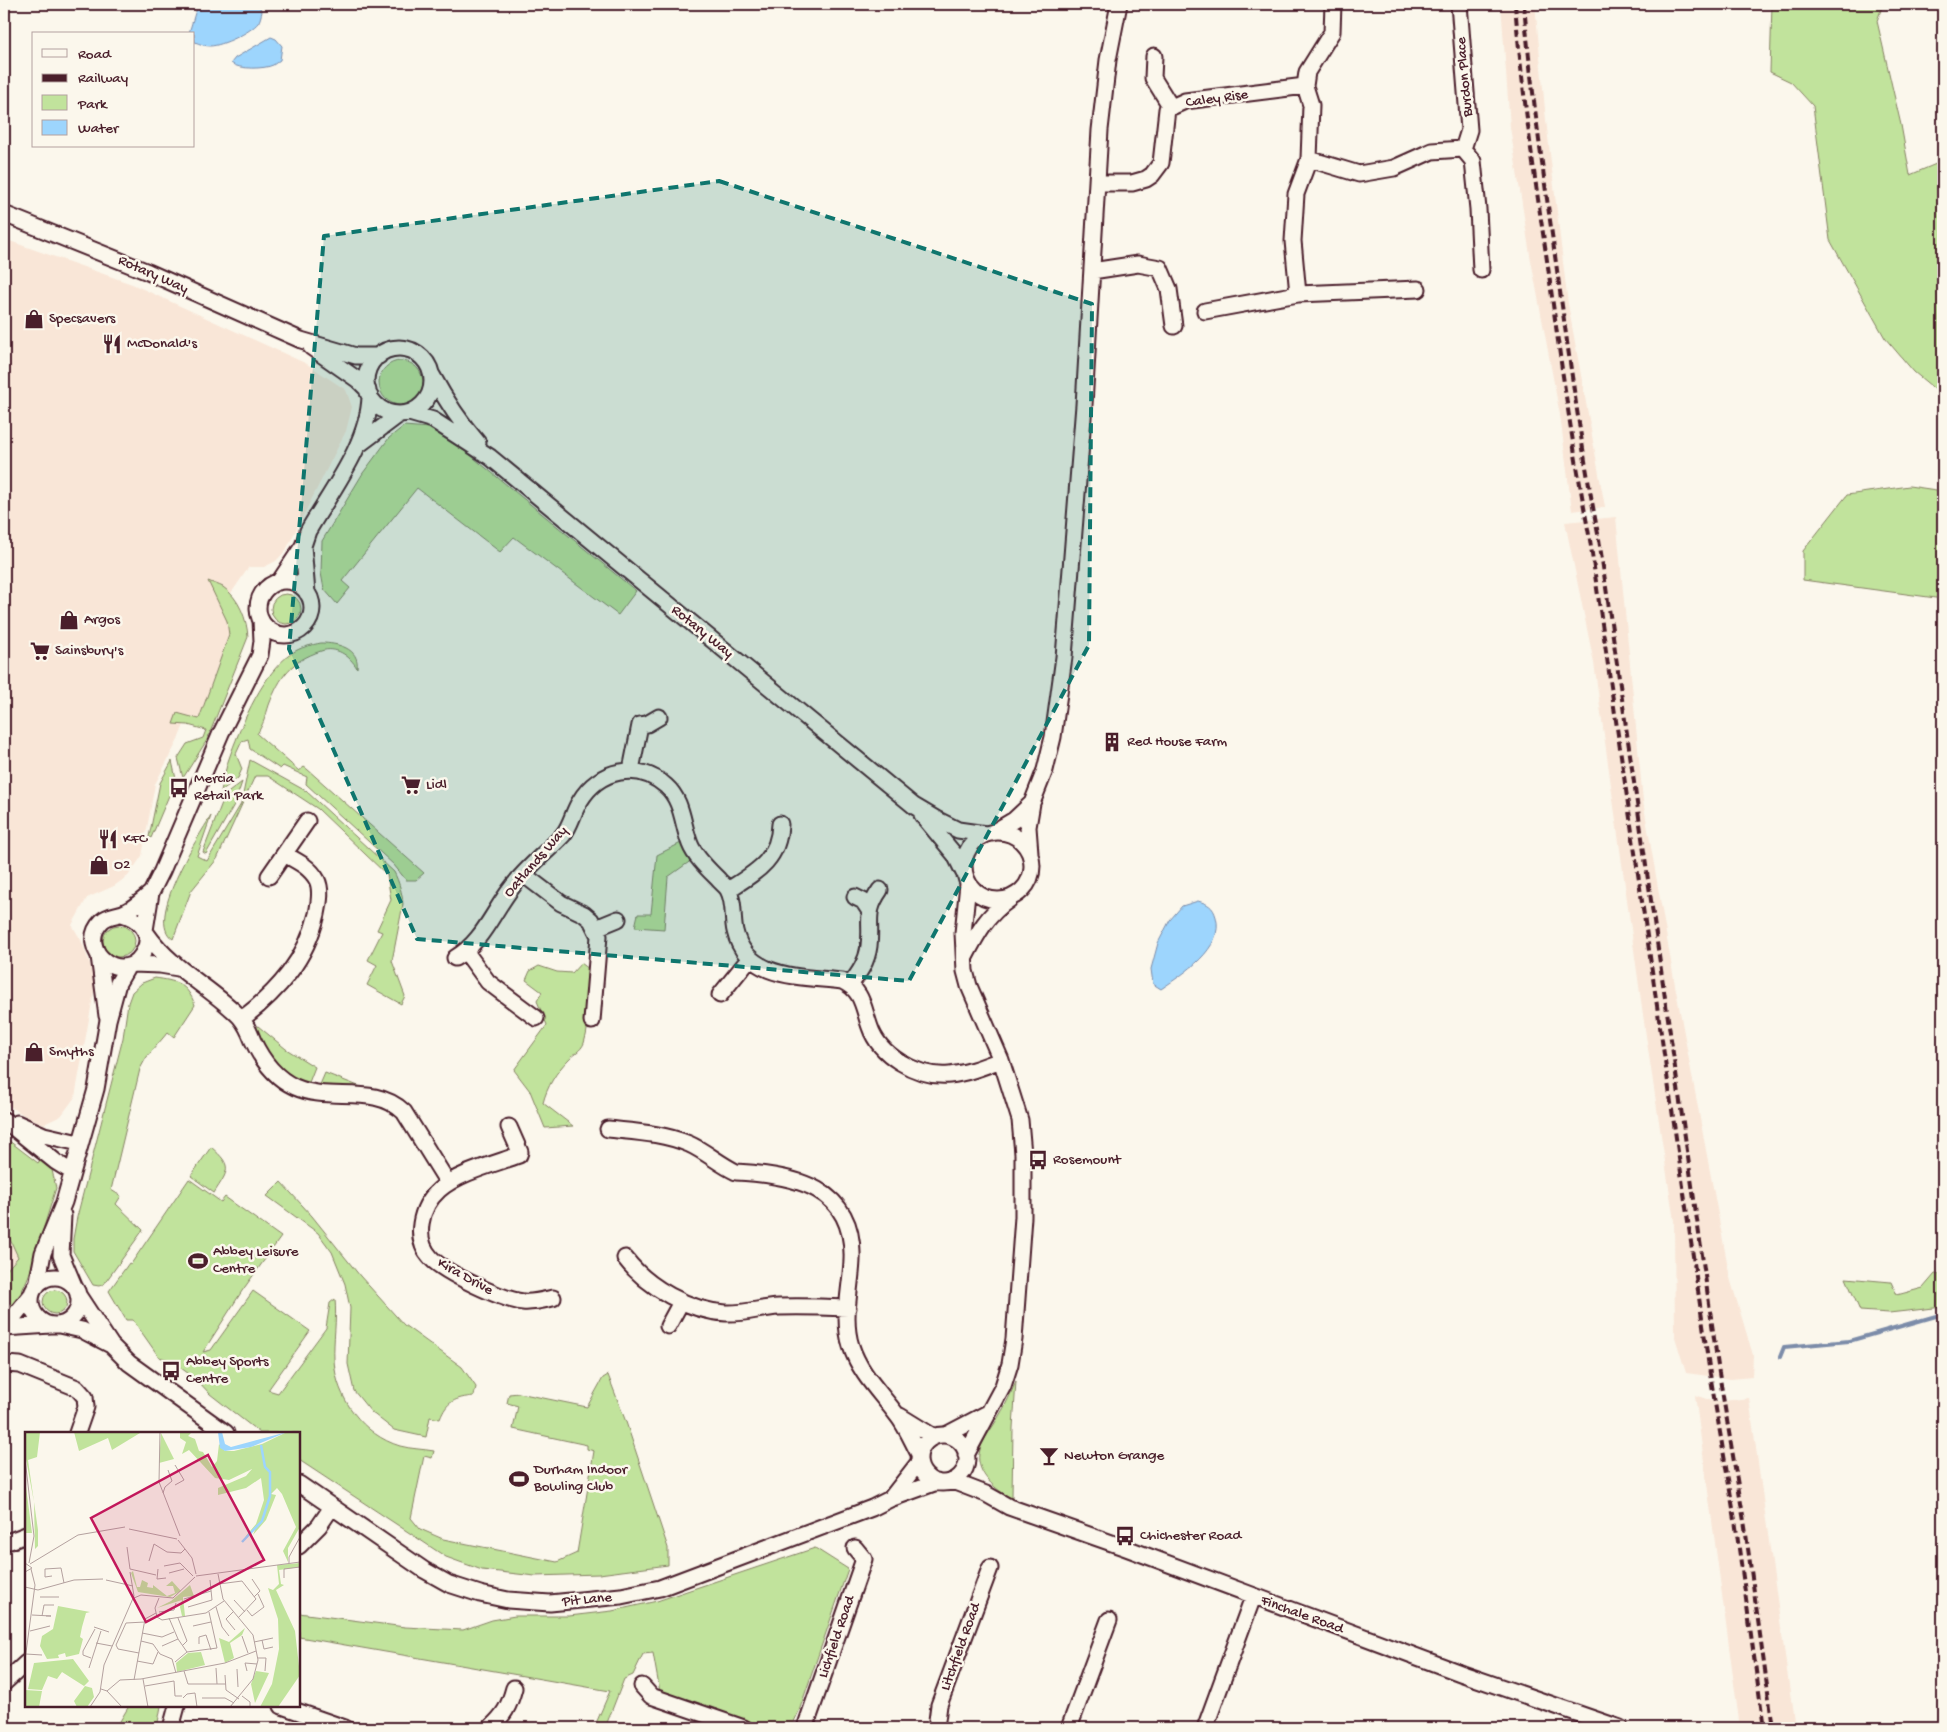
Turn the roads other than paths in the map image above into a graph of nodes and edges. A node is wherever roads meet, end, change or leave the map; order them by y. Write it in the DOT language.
graph roads {
  1 [pos="1119,4"];
  2 [pos="1333,4"];
  3 [pos="1458,4"];
  4 [pos="1154,56"];
  5 [pos="1305,86"];
  6 [pos="1171,107"];
  7 [pos="1463,149"];
  8 [pos="1309,159"];
  9 [pos="1097,183"];
  10 [pos="4,214"];
  11 [pos="1481,270"];
  12 [pos="1092,271"];
  13 [pos="1418,290"];
  14 [pos="1298,294"];
  15 [pos="1205,311"];
  16 [pos="1174,326"];
  17 [pos="301,340"];
  18 [pos="379,356"];
  19 [pos="431,373"];
  20 [pos="369,393"];
  21 [pos="404,413"];
  22 [pos="358,445"];
  23 [pos="490,457"];
  24 [pos="303,546"];
  25 [pos="279,582"];
  26 [pos="307,593"];
  27 [pos="261,620"];
  28 [pos="291,635"];
  29 [pos="260,655"];
  30 [pos="659,717"];
  31 [pos="631,770"];
  32 [pos="1032,803"];
  33 [pos="914,806"];
  34 [pos="307,821"];
  35 [pos="780,824"];
  36 [pos="989,833"];
  37 [pos="1030,852"];
  38 [pos="284,854"];
  39 [pos="523,874"];
  40 [pos="269,876"];
  41 [pos="966,879"];
  42 [pos="728,890"];
  43 [pos="880,890"];
  44 [pos="151,893"];
  45 [pos="855,897"];
  46 [pos="1012,898"];
  47 [pos="869,910"];
  48 [pos="122,914"];
  49 [pos="618,919"];
  50 [pos="596,928"];
  51 [pos="146,932"];
  52 [pos="99,956"];
  53 [pos="964,958"];
  54 [pos="749,959"];
  55 [pos="130,965"];
  56 [pos="178,968"];
  57 [pos="850,985"];
  58 [pos="720,995"];
  59 [pos="536,1018"];
  60 [pos="242,1019"];
  61 [pos="108,1020"];
  62 [pos="592,1021"];
  63 [pos="1001,1060"];
  64 [pos="4,1119"];
  65 [pos="509,1127"];
  66 [pos="608,1129"];
  67 [pos="79,1143"];
  68 [pos="72,1172"];
  69 [pos="448,1184"];
  70 [pos="64,1202"];
  71 [pos="625,1258"];
  72 [pos="34,1290"];
  73 [pos="76,1292"];
  74 [pos="681,1302"];
  75 [pos="547,1303"];
  76 [pos="848,1308"];
  77 [pos="4,1324"];
  78 [pos="55,1325"];
  79 [pos="668,1326"];
  80 [pos="4,1328"];
  81 [pos="111,1345"];
  82 [pos="4,1364"];
  83 [pos="986,1414"];
  84 [pos="898,1416"];
  85 [pos="77,1432"];
  86 [pos="225,1432"];
  87 [pos="940,1436"];
  88 [pos="919,1458"];
  89 [pos="965,1461"];
  90 [pos="952,1481"];
  91 [pos="937,1482"];
  92 [pos="300,1485"];
  93 [pos="986,1494"];
  94 [pos="890,1499"];
  95 [pos="332,1507"];
  96 [pos="25,1536"];
  97 [pos="4,1541"];
  98 [pos="300,1545"];
  99 [pos="855,1548"];
  100 [pos="990,1568"];
  101 [pos="1253,1597"];
  102 [pos="1109,1620"];
  103 [pos="25,1664"];
  104 [pos="4,1683"];
  105 [pos="642,1686"];
  106 [pos="514,1688"];
  107 [pos="177,1707"];
  108 [pos="285,1707"];
  109 [pos="171,1728"];
  110 [pos="345,1728"];
  111 [pos="490,1728"];
  112 [pos="744,1728"];
  113 [pos="805,1728"];
  114 [pos="936,1728"];
  115 [pos="1069,1728"];
  116 [pos="1205,1728"];
  117 [pos="1620,1728"];
  1 -- 9 [label="street"];
  2 -- 5 [label="street"];
  3 -- 7 [label="street, Burdon Place"];
  4 -- 6 [label="street"];
  5 -- 6 [label="street, Caley Rise"];
  5 -- 8 [label="street"];
  6 -- 9 [label="street, Caley Rise"];
  7 -- 8 [label="street"];
  7 -- 11 [label="street"];
  8 -- 14 [label="street"];
  9 -- 12 [label="street"];
  10 -- 17 [label="street, Rotary Way"];
  12 -- 16 [label="street"];
  12 -- 32 [label="street"];
  13 -- 14 [label="street"];
  14 -- 15 [label="street"];
  17 -- 18 [label="street, Rotary Way"];
  17 -- 20 [label="street, Rotary Way"];
  18 -- 19 [label="street"];
  18 -- 20 [label="street"];
  19 -- 21 [label="street"];
  19 -- 23 [label="street, Rotary Way"];
  20 -- 21 [label="street"];
  20 -- 22 [label="street"];
  21 -- 22 [label="street"];
  21 -- 23 [label="street, Rotary Way"];
  22 -- 24 [label="street"];
  23 -- 33 [label="street, Rotary Way"];
  24 -- 25 [label="street"];
  24 -- 26 [label="street"];
  25 -- 26 [label="street"];
  25 -- 27 [label="street"];
  26 -- 28 [label="street"];
  27 -- 28 [label="street"];
  27 -- 29 [label="street"];
  28 -- 29 [label="street"];
  29 -- 44 [label="street"];
  30 -- 31 [label="street"];
  31 -- 39 [label="street, Oatlands Way"];
  31 -- 42 [label="street"];
  32 -- 36 [label="street"];
  32 -- 37 [label="street"];
  33 -- 36 [label="street, Rotary Way"];
  33 -- 41 [label="street, Rotary Way"];
  34 -- 38 [label="street"];
  35 -- 42 [label="street"];
  36 -- 37 [label="street"];
  36 -- 41 [label="street"];
  37 -- 46 [label="street"];
  38 -- 40 [label="street"];
  38 -- 60 [label="street"];
  39 -- 50 [label="street"];
  39 -- 59 [label="street, Oatlands Way"];
  41 -- 46 [label="street"];
  41 -- 53 [label="street"];
  42 -- 54 [label="street"];
  43 -- 47 [label="street"];
  44 -- 48 [label="street"];
  44 -- 51 [label="street"];
  45 -- 47 [label="street"];
  46 -- 53 [label="street"];
  47 -- 57 [label="street"];
  48 -- 51 [label="street"];
  48 -- 52 [label="street"];
  49 -- 50 [label="street"];
  50 -- 62 [label="street"];
  51 -- 55 [label="street"];
  51 -- 56 [label="street"];
  52 -- 55 [label="street"];
  52 -- 61 [label="street"];
  53 -- 63 [label="street"];
  54 -- 57 [label="street"];
  54 -- 58 [label="street"];
  55 -- 56 [label="street"];
  55 -- 61 [label="street"];
  56 -- 60 [label="street"];
  57 -- 63 [label="street"];
  60 -- 69 [label="street"];
  61 -- 67 [label="street"];
  63 -- 83 [label="street"];
  64 -- 67 [label="street"];
  64 -- 68 [label="street"];
  65 -- 69 [label="street, Kira Drive"];
  66 -- 76 [label="street"];
  67 -- 68 [label="street"];
  68 -- 70 [label="street"];
  69 -- 75 [label="street, Kira Drive"];
  70 -- 72 [label="street"];
  70 -- 73 [label="street"];
  71 -- 74 [label="street"];
  72 -- 73 [label="street"];
  72 -- 77 [label="street"];
  72 -- 78 [label="street"];
  73 -- 78 [label="street"];
  73 -- 81 [label="street"];
  74 -- 76 [label="street"];
  74 -- 79 [label="street"];
  76 -- 84 [label="street"];
  78 -- 80 [label="street"];
  78 -- 81 [label="street"];
  81 -- 86 [label="street"];
  82 -- 85 [label="street"];
  83 -- 87 [label="street"];
  83 -- 89 [label="street"];
  84 -- 87 [label="street"];
  84 -- 88 [label="street"];
  87 -- 88 [label="street"];
  87 -- 89 [label="street"];
  88 -- 91 [label="street"];
  88 -- 94 [label="street"];
  89 -- 90 [label="street"];
  89 -- 93 [label="street, Finchale Road"];
  90 -- 91 [label="street"];
  90 -- 93 [label="street, Finchale Road"];
  91 -- 94 [label="street, Pit Lane"];
  92 -- 95 [label="street, Pit Lane"];
  93 -- 101 [label="street, Finchale Road"];
  94 -- 95 [label="street, Pit Lane"];
  95 -- 98 [label="street"];
  96 -- 97 [label="street"];
  99 -- 113 [label="street, Lichfield Road"];
  100 -- 114 [label="street, Litchfield Road"];
  101 -- 116 [label="street"];
  101 -- 117 [label="street, Finchale Road"];
  102 -- 115 [label="street"];
  103 -- 104 [label="street"];
  105 -- 112 [label="street"];
  106 -- 111 [label="street"];
  107 -- 109 [label="street"];
  108 -- 110 [label="street"];
}
